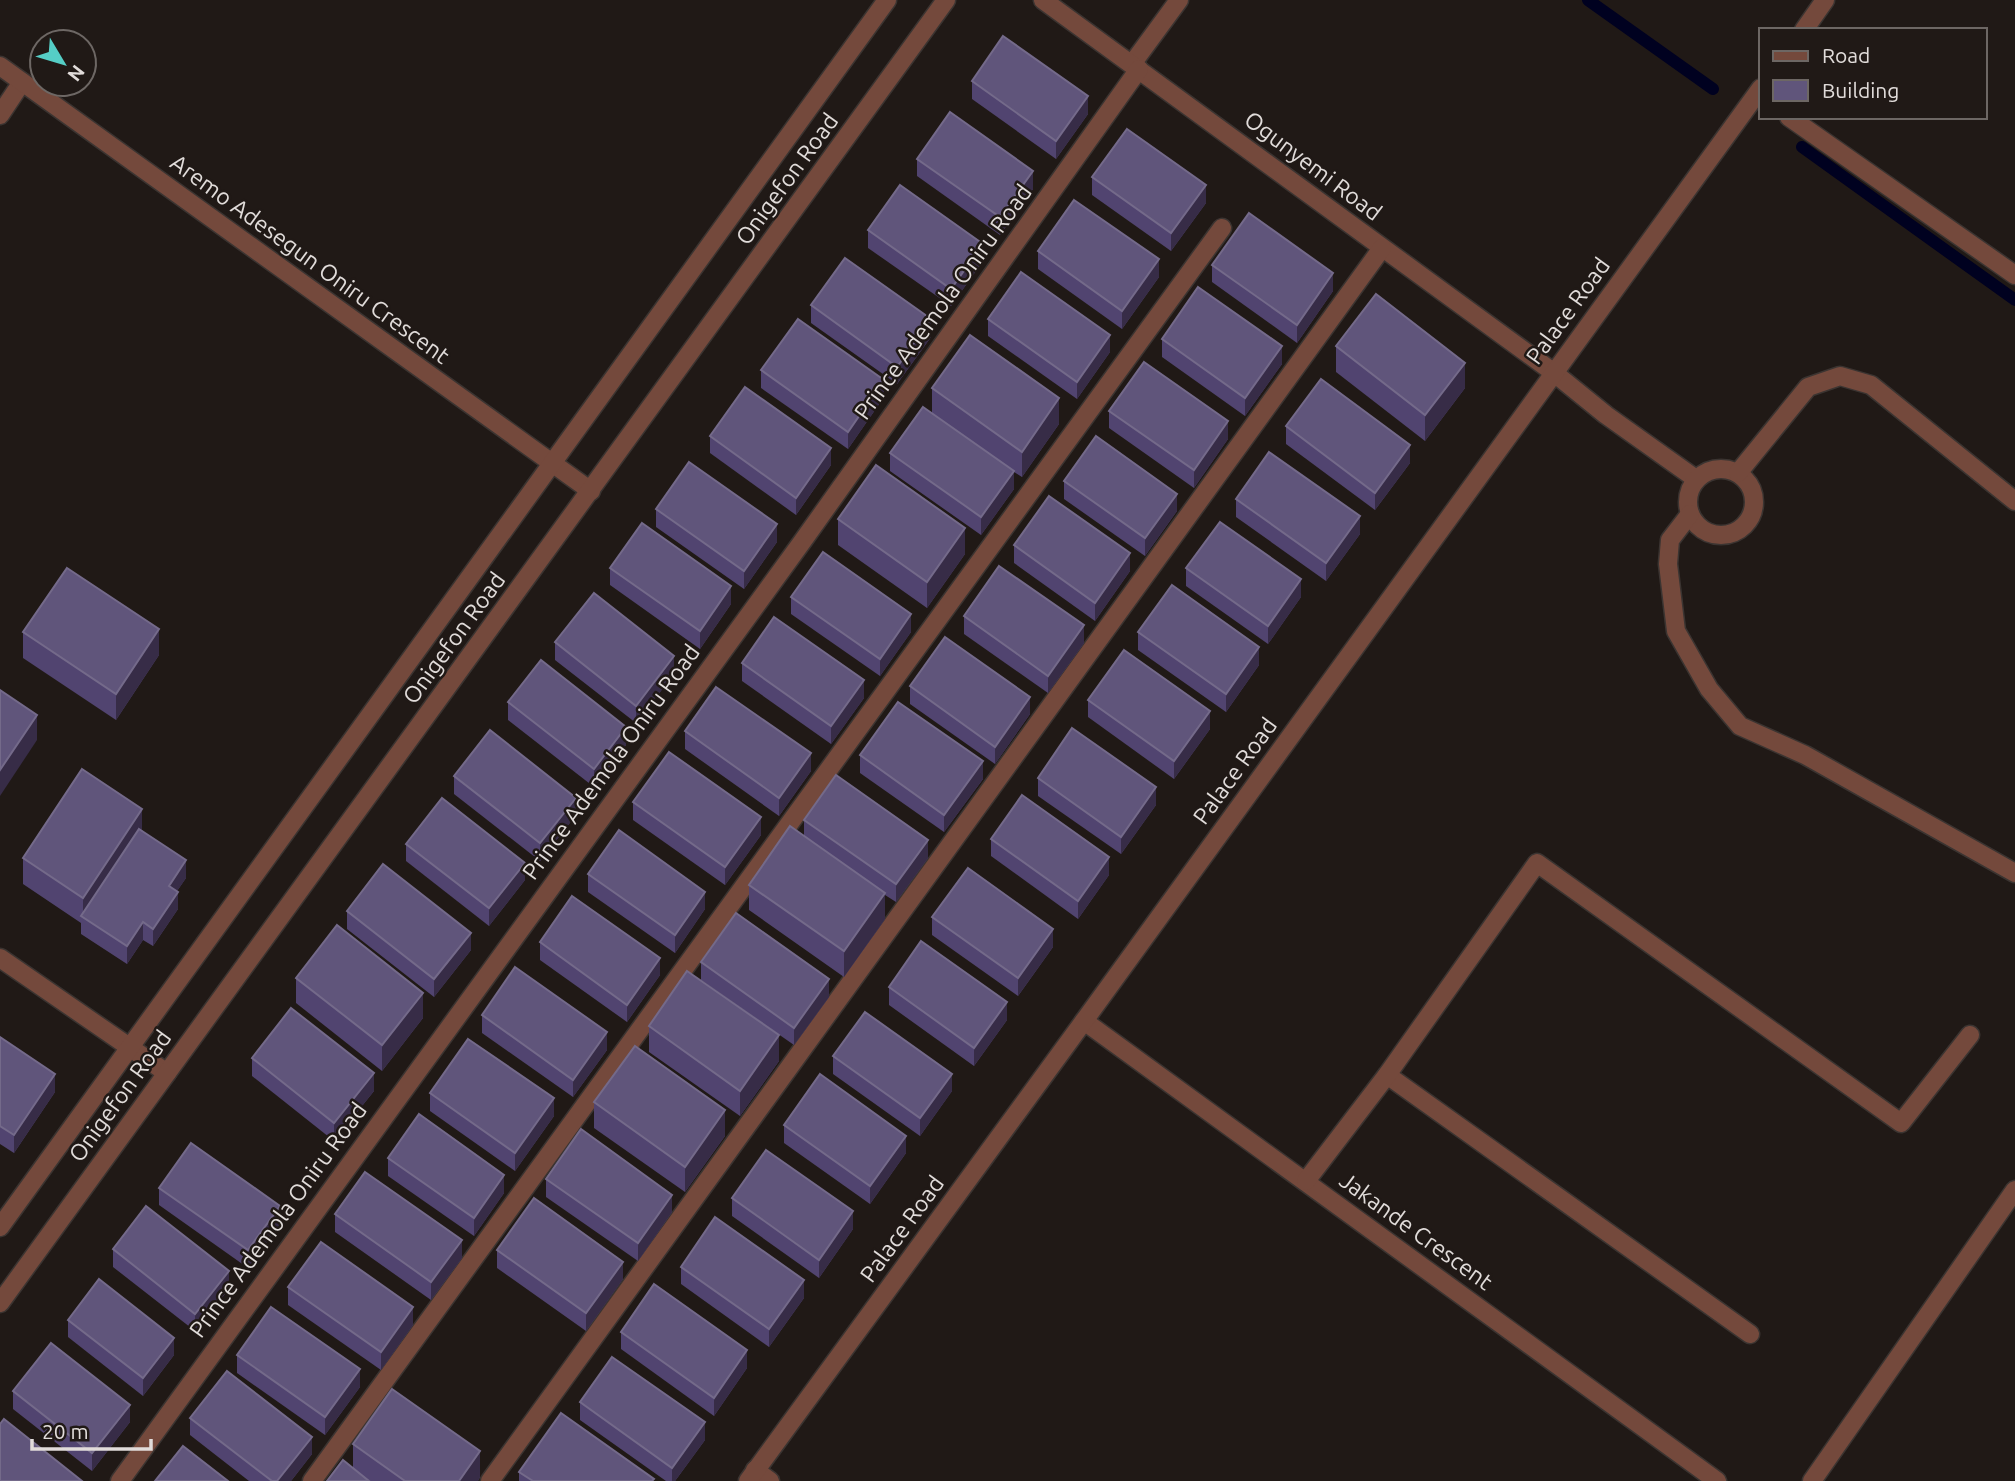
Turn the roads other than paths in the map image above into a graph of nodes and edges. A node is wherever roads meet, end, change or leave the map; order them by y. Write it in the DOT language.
graph roads {
  1 [pos="887,0"];
  2 [pos="946,0"];
  3 [pos="1043,0"];
  4 [pos="1180,0"];
  5 [pos="1825,0"];
  6 [pos="1805,28"];
  7 [pos="0,66"];
  8 [pos="1136,66"];
  9 [pos="22,82"];
  10 [pos="1759,94"];
  11 [pos="0,115"];
  12 [pos="1792,119"];
  13 [pos="1222,228"];
  14 [pos="1382,248"];
  15 [pos="2015,275"];
  16 [pos="1553,372"];
  17 [pos="552,463"];
  18 [pos="1738,473"];
  19 [pos="1696,479"];
  20 [pos="591,491"];
  21 [pos="2015,501"];
  22 [pos="1690,514"];
  23 [pos="2015,873"];
  24 [pos="0,959"];
  25 [pos="1084,1021"];
  26 [pos="1970,1035"];
  27 [pos="129,1048"];
  28 [pos="167,1073"];
  29 [pos="1387,1075"];
  30 [pos="1306,1181"];
  31 [pos="2015,1190"];
  32 [pos="0,1227"];
  33 [pos="0,1303"];
  34 [pos="1750,1334"];
  35 [pos="758,1477"];
  36 [pos="120,1481"];
  37 [pos="312,1481"];
  38 [pos="490,1481"];
  39 [pos="1717,1481"];
  40 [pos="1812,1481"];
  1 -- 17 [label="street, Onigefon Road"];
  2 -- 20 [label="street, Onigefon Road"];
  3 -- 8 [label="street, Ogunyemi Road"];
  4 -- 8 [label="street, Prince Ademola Oniru Road"];
  5 -- 6 [label="street"];
  7 -- 9 [label="street, Aremo Adesegun Oniru Crescent"];
  8 -- 14 [label="street, Ogunyemi Road"];
  8 -- 36 [label="street, Prince Ademola Oniru Road"];
  9 -- 11 [label="street"];
  9 -- 17 [label="street, Aremo Adesegun Oniru Crescent"];
  10 -- 16 [label="street, Palace Road"];
  12 -- 15 [label="street"];
  13 -- 37 [label="street"];
  14 -- 16 [label="street, Ogunyemi Road"];
  14 -- 38 [label="street"];
  16 -- 19 [label="street, Ogunyemi Road"];
  16 -- 25 [label="street, Palace Road"];
  17 -- 20 [label="street, Aremo Adesegun Oniru Crescent"];
  17 -- 27 [label="street, Onigefon Road"];
  18 -- 19 [label="street"];
  18 -- 21 [label="street"];
  18 -- 22 [label="street"];
  19 -- 22 [label="street"];
  20 -- 28 [label="street, Onigefon Road"];
  22 -- 23 [label="street"];
  24 -- 27 [label="street"];
  25 -- 30 [label="street, Jakande Crescent"];
  25 -- 35 [label="street, Palace Road"];
  26 -- 29 [label="street"];
  27 -- 28 [label="street"];
  27 -- 32 [label="street, Onigefon Road"];
  28 -- 33 [label="street, Onigefon Road"];
  29 -- 30 [label="street"];
  29 -- 34 [label="street"];
  30 -- 39 [label="street, Jakande Crescent"];
  31 -- 40 [label="street"];
}
